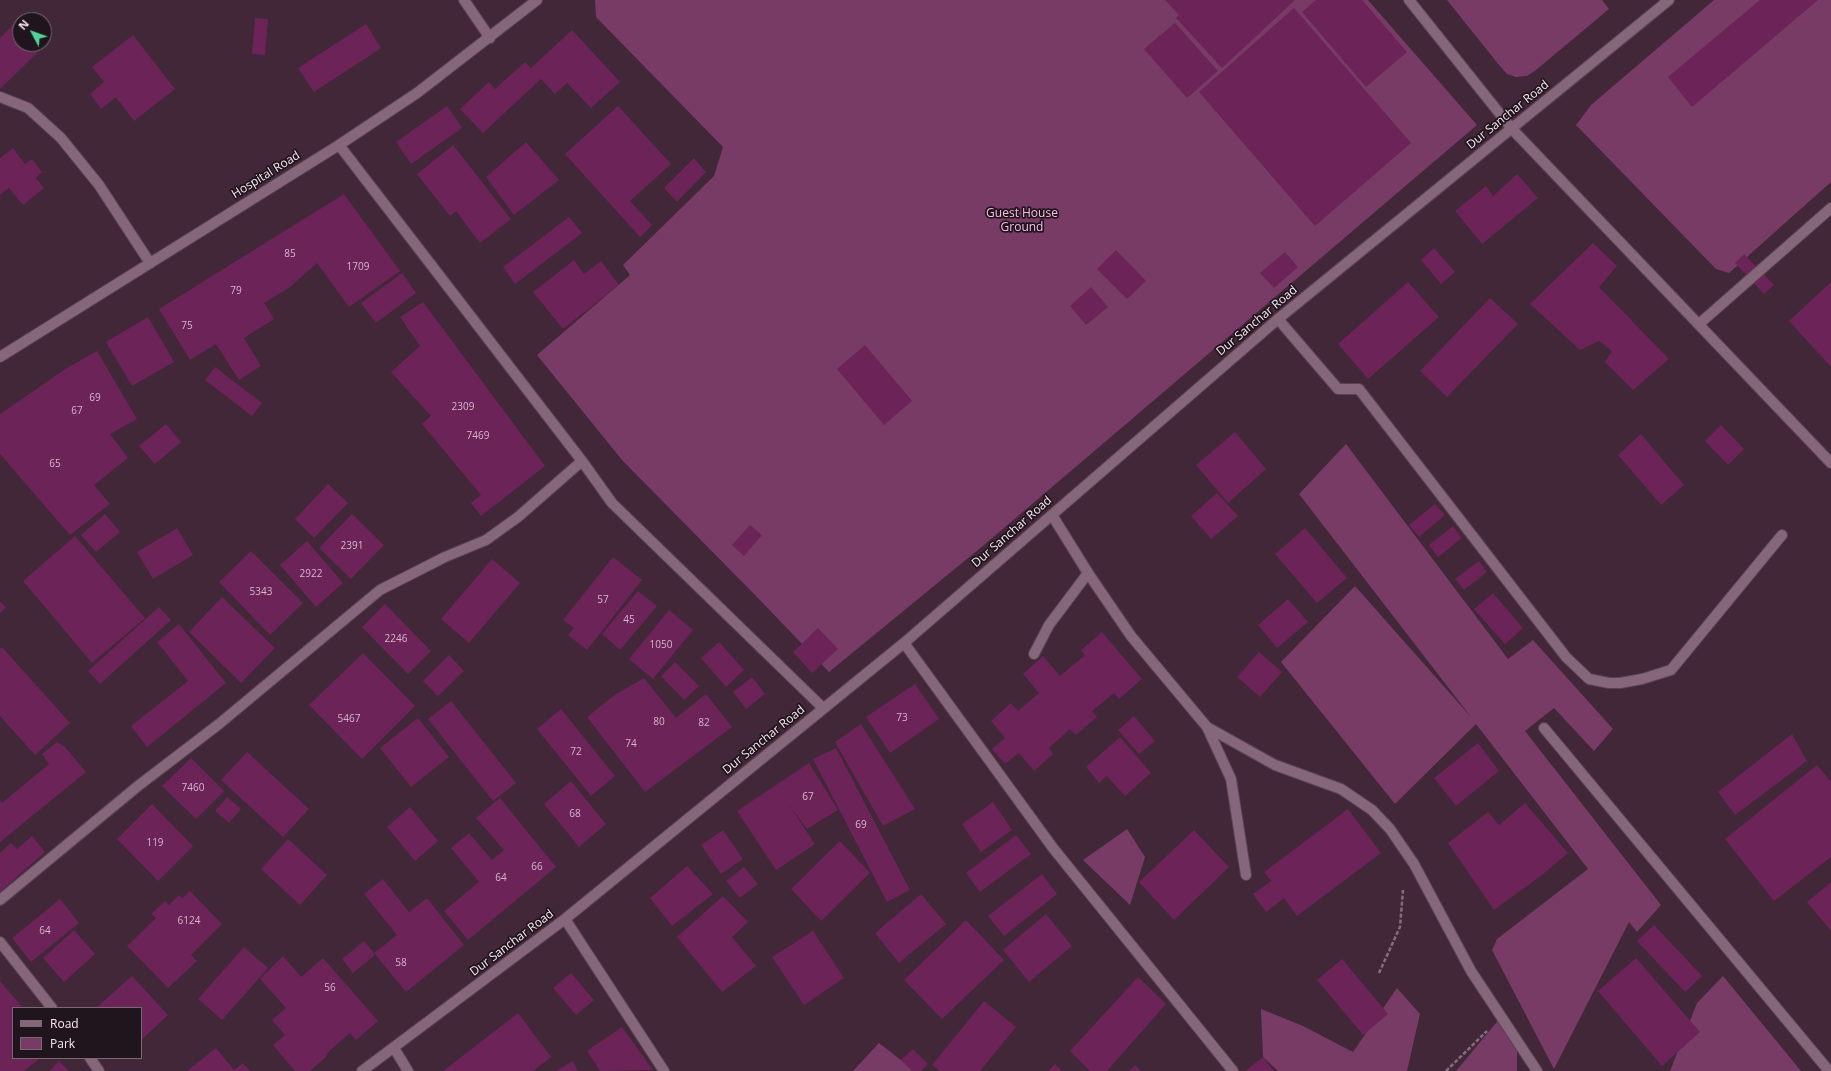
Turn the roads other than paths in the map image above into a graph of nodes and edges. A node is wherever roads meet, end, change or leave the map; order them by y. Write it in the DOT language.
graph roads {
  1 [pos="464,0"];
  2 [pos="537,0"];
  3 [pos="1409,0"];
  4 [pos="1669,0"];
  5 [pos="490,38"];
  6 [pos="0,97"];
  7 [pos="1512,129"];
  8 [pos="339,145"];
  9 [pos="1831,208"];
  10 [pos="150,263"];
  11 [pos="1278,319"];
  12 [pos="1699,324"];
  13 [pos="0,357"];
  14 [pos="582,460"];
  15 [pos="1831,463"];
  16 [pos="1052,515"];
  17 [pos="1782,534"];
  18 [pos="1088,573"];
  19 [pos="904,643"];
  20 [pos="1034,654"];
  21 [pos="823,708"];
  22 [pos="1207,727"];
  23 [pos="1544,728"];
  24 [pos="1246,875"];
  25 [pos="0,900"];
  26 [pos="565,919"];
  27 [pos="0,942"];
  28 [pos="51,1007"];
  29 [pos="394,1048"];
  30 [pos="91,1059"];
  31 [pos="99,1071"];
  32 [pos="362,1071"];
  33 [pos="408,1071"];
  34 [pos="664,1071"];
  35 [pos="1233,1071"];
  36 [pos="1537,1071"];
  37 [pos="1829,1071"];
  1 -- 5 [label="street"];
  2 -- 5 [label="street, Hospital Road"];
  3 -- 7 [label="street"];
  4 -- 7 [label="street, Dur Sanchar Road"];
  5 -- 8 [label="street, Hospital Road"];
  6 -- 10 [label="street"];
  7 -- 11 [label="street, Dur Sanchar Road"];
  7 -- 12 [label="street"];
  8 -- 10 [label="street, Hospital Road"];
  8 -- 14 [label="street"];
  9 -- 12 [label="street"];
  10 -- 13 [label="street, Hospital Road"];
  11 -- 16 [label="street, Dur Sanchar Road"];
  11 -- 17 [label="street"];
  12 -- 15 [label="street"];
  14 -- 21 [label="street"];
  14 -- 25 [label="street"];
  16 -- 18 [label="street"];
  16 -- 19 [label="street, Dur Sanchar Road"];
  18 -- 20 [label="street"];
  18 -- 22 [label="street"];
  19 -- 21 [label="street, Dur Sanchar Road"];
  19 -- 35 [label="street"];
  21 -- 26 [label="street, Dur Sanchar Road"];
  22 -- 24 [label="street"];
  22 -- 36 [label="street"];
  23 -- 37 [label="street"];
  26 -- 29 [label="street, Dur Sanchar Road"];
  26 -- 34 [label="street"];
  27 -- 28 [label="street"];
  29 -- 32 [label="street, Dur Sanchar Road"];
  29 -- 33 [label="street"];
  30 -- 31 [label="street"];
}
